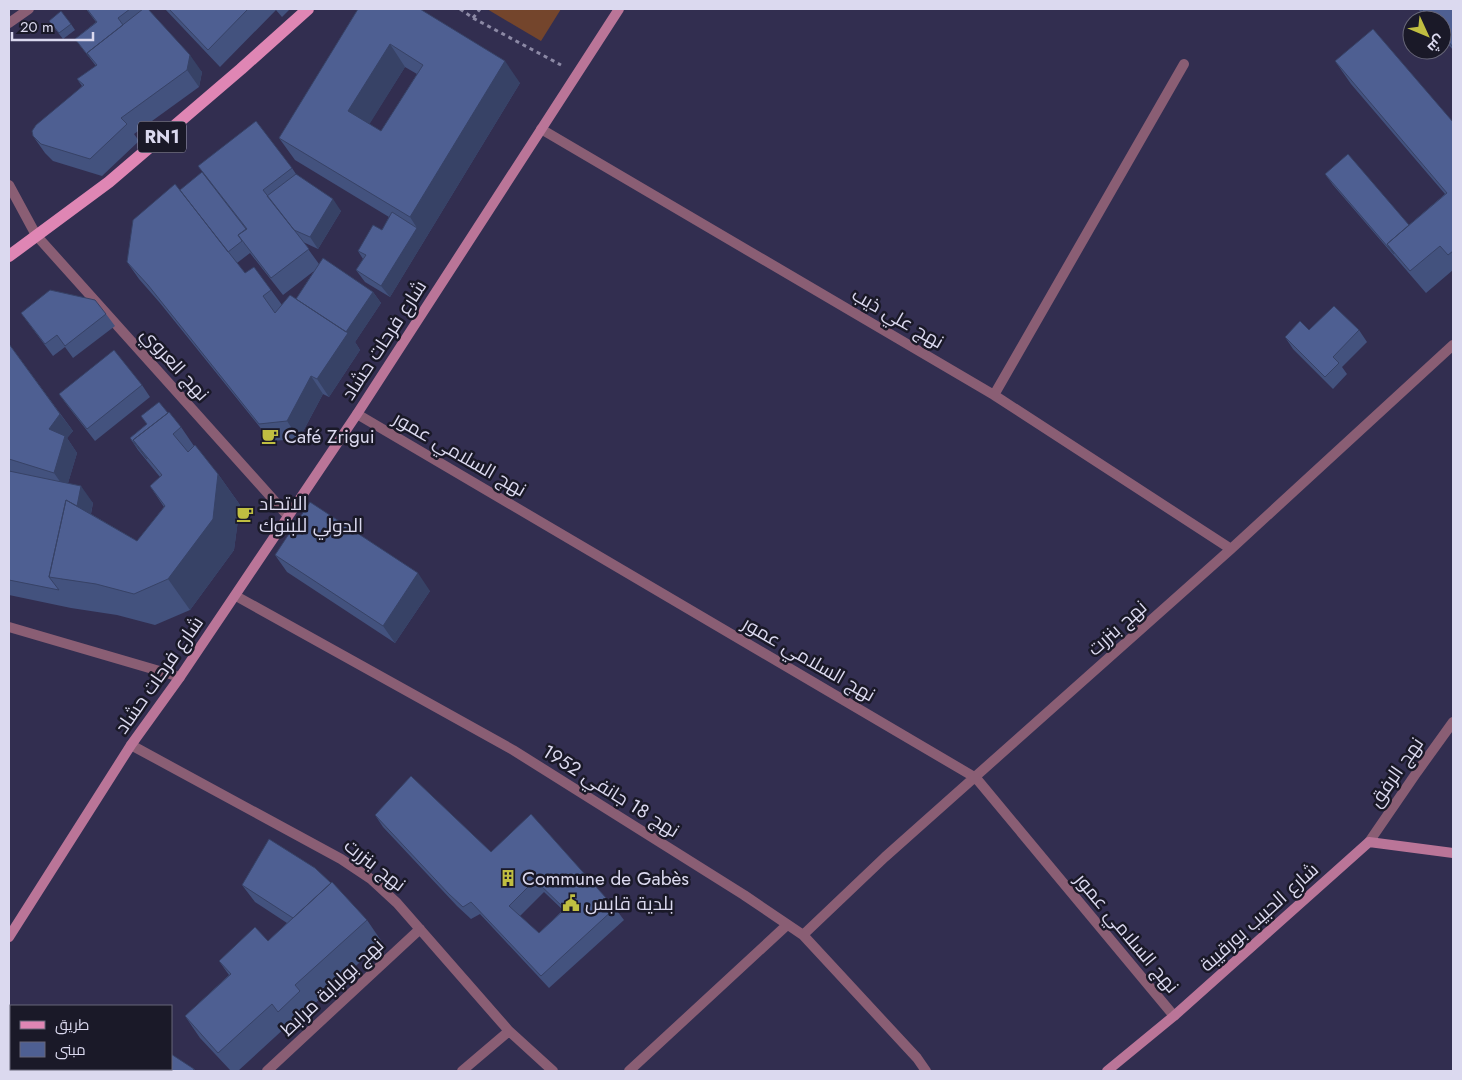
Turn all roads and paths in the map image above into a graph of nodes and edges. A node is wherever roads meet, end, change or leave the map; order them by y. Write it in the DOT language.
graph roads {
  1 [pos="29,9"];
  2 [pos="308,9"];
  3 [pos="460,9"];
  4 [pos="480,9"];
  5 [pos="619,9"];
  6 [pos="473,18"];
  7 [pos="9,23"];
  8 [pos="1184,64"];
  9 [pos="577,73"];
  10 [pos="541,129"];
  11 [pos="9,185"];
  12 [pos="36,235"];
  13 [pos="9,256"];
  14 [pos="1453,345"];
  15 [pos="994,395"];
  16 [pos="357,414"];
  17 [pos="288,516"];
  18 [pos="1231,549"];
  19 [pos="236,596"];
  20 [pos="9,626"];
  21 [pos="180,677"];
  22 [pos="1453,722"];
  23 [pos="131,745"];
  24 [pos="976,778"];
  25 [pos="1369,842"];
  26 [pos="1453,853"];
  27 [pos="788,925"];
  28 [pos="420,929"];
  29 [pos="803,935"];
  30 [pos="9,937"];
  31 [pos="1174,1016"];
  32 [pos="509,1031"];
  33 [pos="267,1071"];
  34 [pos="462,1071"];
  35 [pos="553,1071"];
  36 [pos="629,1071"];
  37 [pos="926,1071"];
  38 [pos="1108,1071"];
  1 -- 7 [label="street"];
  2 -- 12 [label="main road, RN1"];
  3 -- 6 [label="path"];
  4 -- 6 [label="path"];
  5 -- 9 [label="street, شارع فرحات حشاد"];
  6 -- 9 [label="path"];
  8 -- 15 [label="street"];
  9 -- 10 [label="street, شارع فرحات حشاد"];
  10 -- 15 [label="street, نهج علي ذيب"];
  10 -- 16 [label="street, شارع فرحات حشاد"];
  11 -- 12 [label="street, نهج العروي"];
  12 -- 13 [label="main road, RN1"];
  12 -- 17 [label="street, نهج العروي"];
  14 -- 18 [label="street, نهج بنزرت"];
  15 -- 18 [label="street, نهج علي ذيب"];
  16 -- 17 [label="street, شارع فرحات حشاد"];
  16 -- 24 [label="street, نهج السلامي عمور"];
  17 -- 19 [label="street, شارع فرحات حشاد"];
  18 -- 24 [label="street, نهج بنزرت"];
  19 -- 21 [label="street, شارع فرحات حشاد"];
  19 -- 27 [label="street, نهج 18 جانفي 1952"];
  20 -- 21 [label="street"];
  21 -- 23 [label="street, شارع فرحات حشاد"];
  22 -- 25 [label="street, نهج الرفق"];
  23 -- 28 [label="street, نهج بنزرت"];
  23 -- 30 [label="street, شارع فرحات حشاد"];
  24 -- 29 [label="street, نهج بنزرت"];
  24 -- 31 [label="street, نهج السلامي عمور"];
  25 -- 26 [label="street"];
  25 -- 31 [label="street, شارع الحبيب بورقيبة"];
  27 -- 29 [label="street, نهج 18 جانفي 1952"];
  27 -- 36 [label="street"];
  28 -- 32 [label="street, نهج بنزرت"];
  28 -- 33 [label="street, نهج بولبابة مرابط"];
  29 -- 37 [label="street, نهج 18 جانفي 1952"];
  31 -- 38 [label="street, شارع الحبيب بورقيبة"];
  32 -- 34 [label="street"];
  32 -- 35 [label="street, نهج بنزرت"];
}
